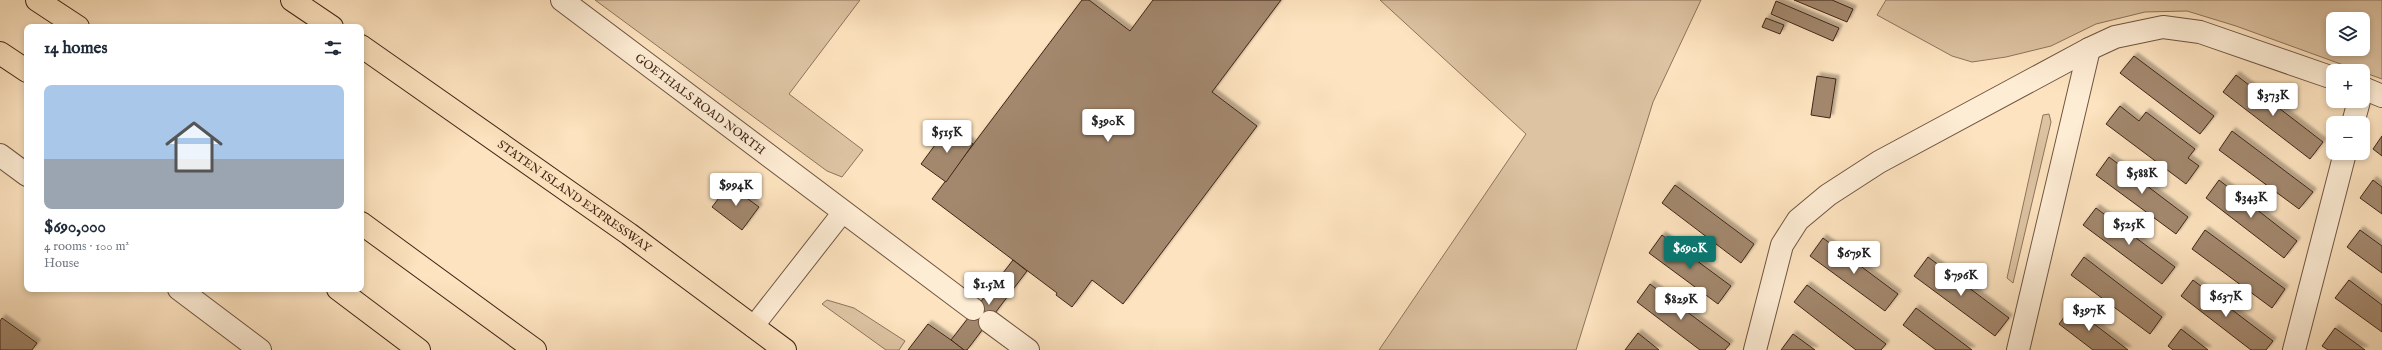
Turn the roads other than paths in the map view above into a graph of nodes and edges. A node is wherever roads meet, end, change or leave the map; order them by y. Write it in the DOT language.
graph roads {
  1 [pos="37,0"];
  2 [pos="292,0"];
  3 [pos="562,0"];
  4 [pos="73,24"];
  5 [pos="328,24"];
  6 [pos="364,48"];
  7 [pos="2089,49"];
  8 [pos="0,53"];
  9 [pos="24,69"];
  10 [pos="2326,76"];
  11 [pos="2370,91"];
  12 [pos="2382,96"];
  13 [pos="0,154"];
  14 [pos="2343,160"];
  15 [pos="24,173"];
  16 [pos="843,212"];
  17 [pos="364,225"];
  18 [pos="183,292"];
  19 [pos="342,292"];
  20 [pos="973,309"];
  21 [pos="990,322"];
  22 [pos="753,327"];
  23 [pos="260,350"];
  24 [pos="419,350"];
  25 [pos="535,350"];
  26 [pos="785,350"];
  27 [pos="1028,350"];
  28 [pos="1755,350"];
  29 [pos="2018,350"];
  30 [pos="2294,350"];
  1 -- 4 [label="highway"];
  2 -- 5 [label="highway"];
  3 -- 16 [label="street, GOETHALS ROAD NORTH"];
  6 -- 22 [label="highway, STATEN ISLAND EXPRESSWAY"];
  7 -- 10 [label="street"];
  7 -- 28 [label="street"];
  7 -- 29 [label="street"];
  8 -- 9 [label="highway"];
  11 -- 12 [label="street"];
  13 -- 15 [label="street"];
  14 -- 30 [label="street"];
  16 -- 20 [label="street, GOETHALS ROAD NORTH"];
  16 -- 22 [label="lane"];
  17 -- 25 [label="highway"];
  18 -- 23 [label="street"];
  19 -- 24 [label="highway"];
  21 -- 27 [label="street"];
  22 -- 26 [label="highway, STATEN ISLAND EXPRESSWAY"];
}
